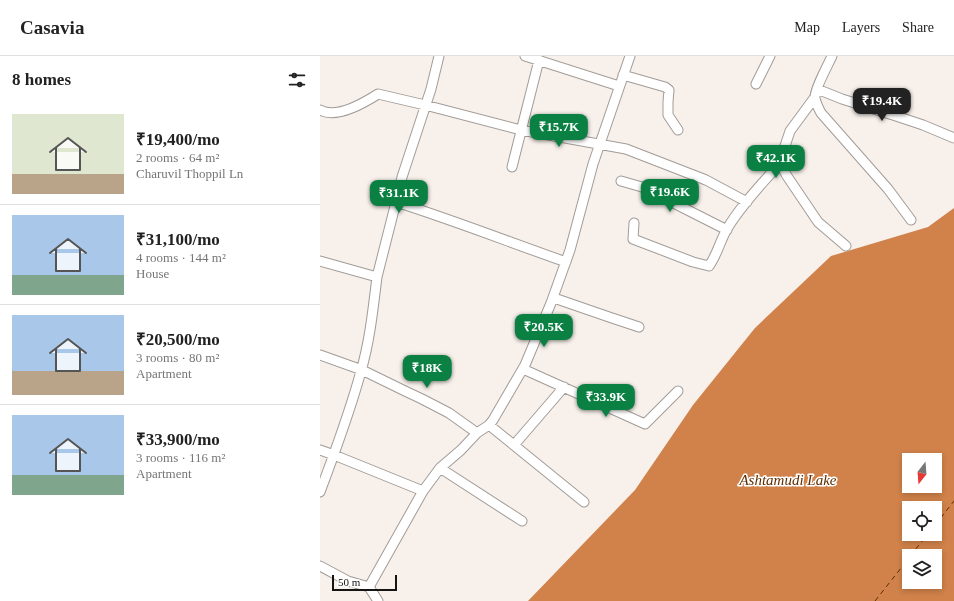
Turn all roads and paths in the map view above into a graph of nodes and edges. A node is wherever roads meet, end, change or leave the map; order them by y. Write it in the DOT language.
graph roads {
  1 [pos="439,56"];
  2 [pos="525,56"];
  3 [pos="630,56"];
  4 [pos="770,56"];
  5 [pos="832,56"];
  6 [pos="539,60"];
  7 [pos="623,75"];
  8 [pos="756,84"];
  9 [pos="620,86"];
  10 [pos="816,93"];
  11 [pos="425,105"];
  12 [pos="320,110"];
  13 [pos="522,130"];
  14 [pos="678,130"];
  15 [pos="954,138"];
  16 [pos="600,144"];
  17 [pos="780,163"];
  18 [pos="512,167"];
  19 [pos="620,181"];
  20 [pos="396,202"];
  21 [pos="746,202"];
  22 [pos="911,220"];
  23 [pos="634,223"];
  24 [pos="727,230"];
  25 [pos="846,246"];
  26 [pos="320,261"];
  27 [pos="566,262"];
  28 [pos="377,278"];
  29 [pos="554,298"];
  30 [pos="639,327"];
  31 [pos="320,356"];
  32 [pos="523,369"];
  33 [pos="362,370"];
  34 [pos="564,387"];
  35 [pos="678,391"];
  36 [pos="489,425"];
  37 [pos="477,433"];
  38 [pos="514,445"];
  39 [pos="320,450"];
  40 [pos="334,455"];
  41 [pos="440,468"];
  42 [pos="423,491"];
  43 [pos="320,492"];
  44 [pos="584,502"];
  45 [pos="522,521"];
  46 [pos="320,566"];
  47 [pos="369,587"];
  48 [pos="378,601"];
  1 -- 11 [label="street"];
  2 -- 6 [label="street"];
  3 -- 7 [label="street"];
  4 -- 8 [label="street"];
  5 -- 10 [label="street"];
  6 -- 9 [label="street"];
  6 -- 13 [label="street"];
  7 -- 9 [label="street"];
  7 -- 14 [label="street"];
  9 -- 16 [label="street"];
  10 -- 15 [label="street"];
  10 -- 17 [label="street"];
  10 -- 22 [label="street"];
  11 -- 12 [label="street"];
  11 -- 13 [label="street"];
  11 -- 20 [label="street"];
  13 -- 16 [label="street"];
  13 -- 18 [label="street"];
  16 -- 21 [label="street"];
  16 -- 27 [label="street"];
  17 -- 21 [label="street"];
  17 -- 25 [label="street"];
  19 -- 24 [label="street"];
  20 -- 27 [label="street"];
  20 -- 28 [label="street"];
  21 -- 24 [label="street"];
  23 -- 24 [label="street"];
  26 -- 28 [label="street"];
  27 -- 29 [label="street"];
  28 -- 33 [label="street"];
  29 -- 30 [label="street"];
  29 -- 32 [label="street"];
  31 -- 33 [label="street"];
  32 -- 34 [label="street"];
  32 -- 36 [label="street"];
  33 -- 37 [label="street"];
  33 -- 40 [label="street"];
  34 -- 35 [label="street"];
  34 -- 38 [label="street"];
  36 -- 37 [label="street"];
  36 -- 38 [label="street"];
  37 -- 41 [label="street"];
  38 -- 44 [label="street"];
  39 -- 40 [label="street"];
  40 -- 42 [label="street"];
  40 -- 43 [label="street"];
  41 -- 42 [label="street"];
  41 -- 45 [label="street"];
  42 -- 47 [label="street"];
  46 -- 47 [label="street"];
  47 -- 48 [label="street"];
}
